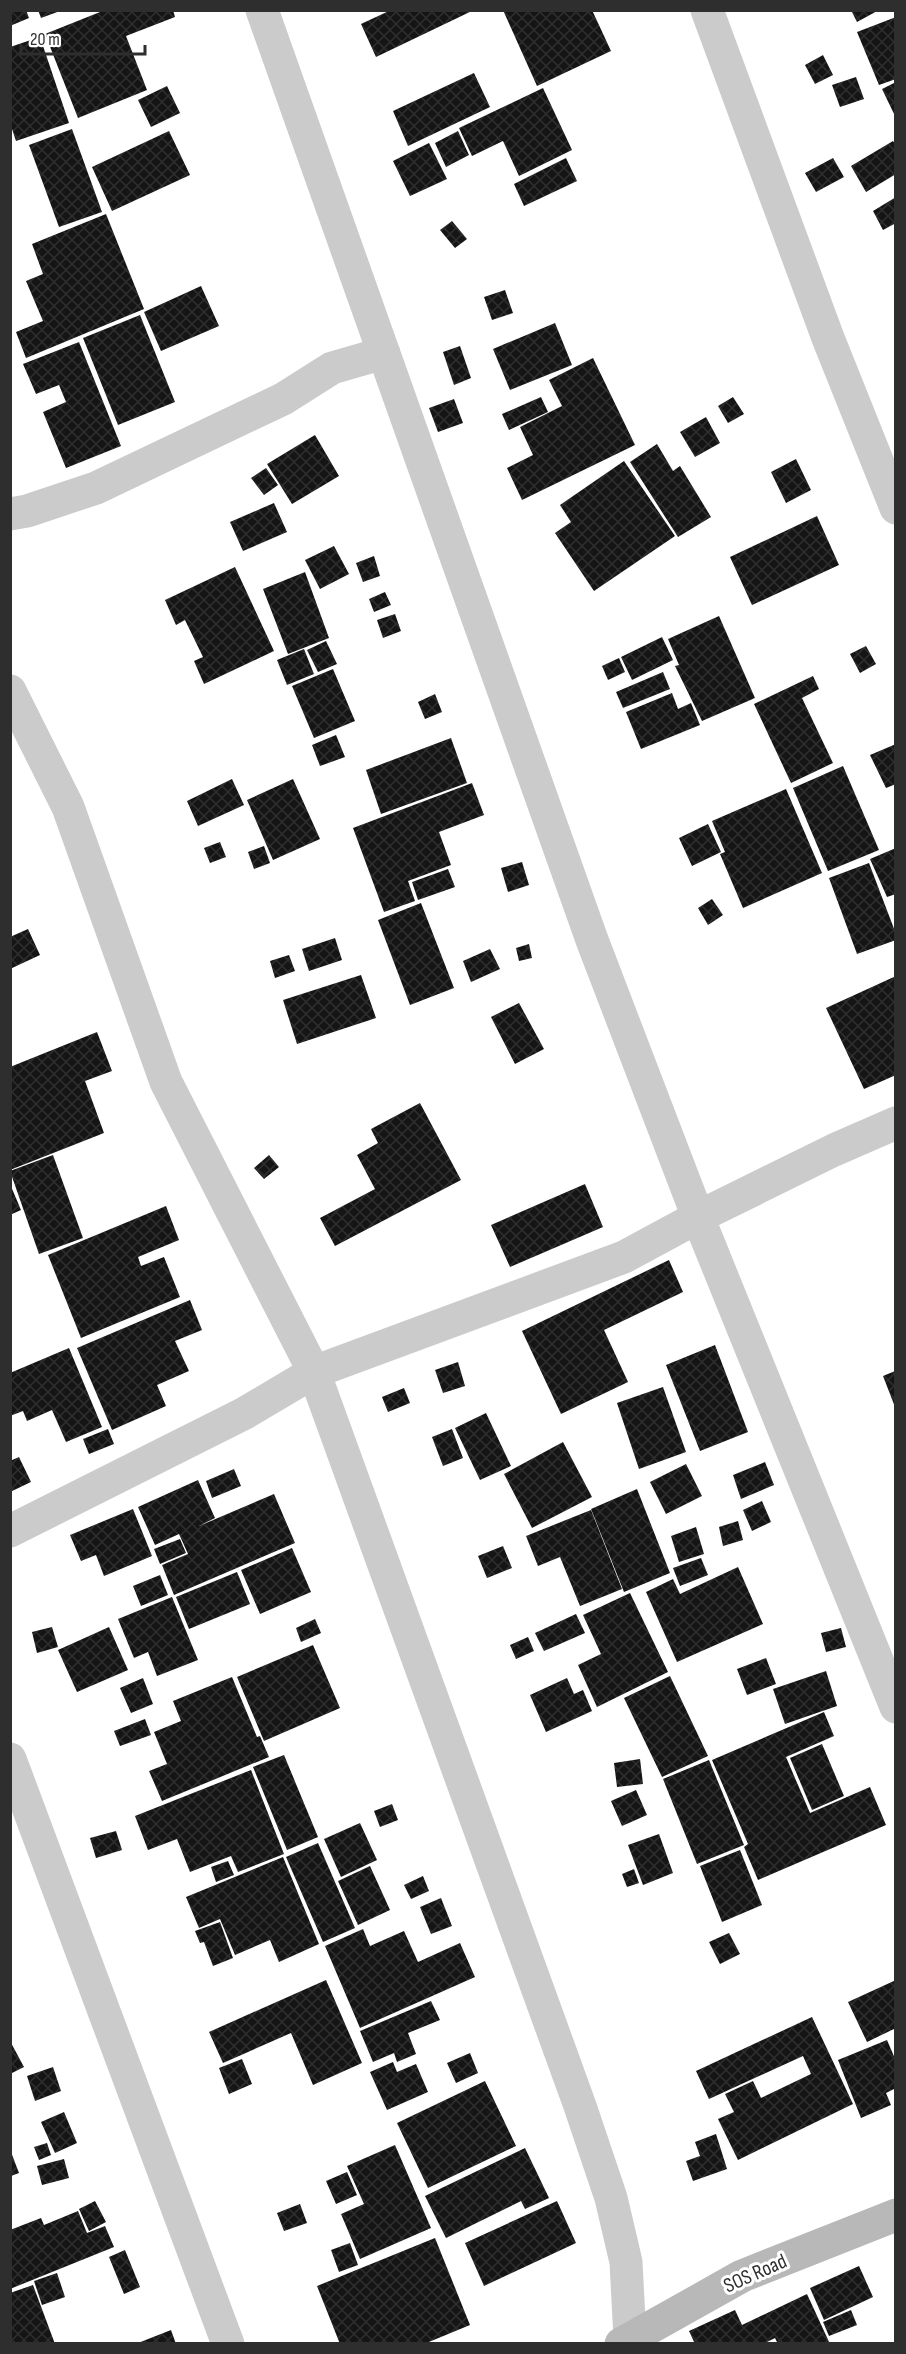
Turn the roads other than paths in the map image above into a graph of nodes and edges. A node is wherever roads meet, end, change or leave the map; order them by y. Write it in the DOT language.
graph roads {
  1 [pos="262,10"];
  2 [pos="707,10"];
  3 [pos="384,353"];
  4 [pos="896,508"];
  5 [pos="10,514"];
  6 [pos="10,691"];
  7 [pos="896,1123"];
  8 [pos="698,1217"];
  9 [pos="314,1372"];
  10 [pos="10,1531"];
  11 [pos="896,1707"];
  12 [pos="10,1759"];
  13 [pos="896,2215"];
  14 [pos="628,2342"];
  15 [pos="228,2343"];
  1 -- 3 [label="street"];
  2 -- 4 [label="street"];
  3 -- 5 [label="street"];
  3 -- 8 [label="street"];
  6 -- 9 [label="street"];
  7 -- 8 [label="street"];
  8 -- 9 [label="street"];
  8 -- 11 [label="street"];
  9 -- 10 [label="street"];
  9 -- 14 [label="street"];
  12 -- 15 [label="street"];
  13 -- 14 [label="street, SOS Road"];
}
